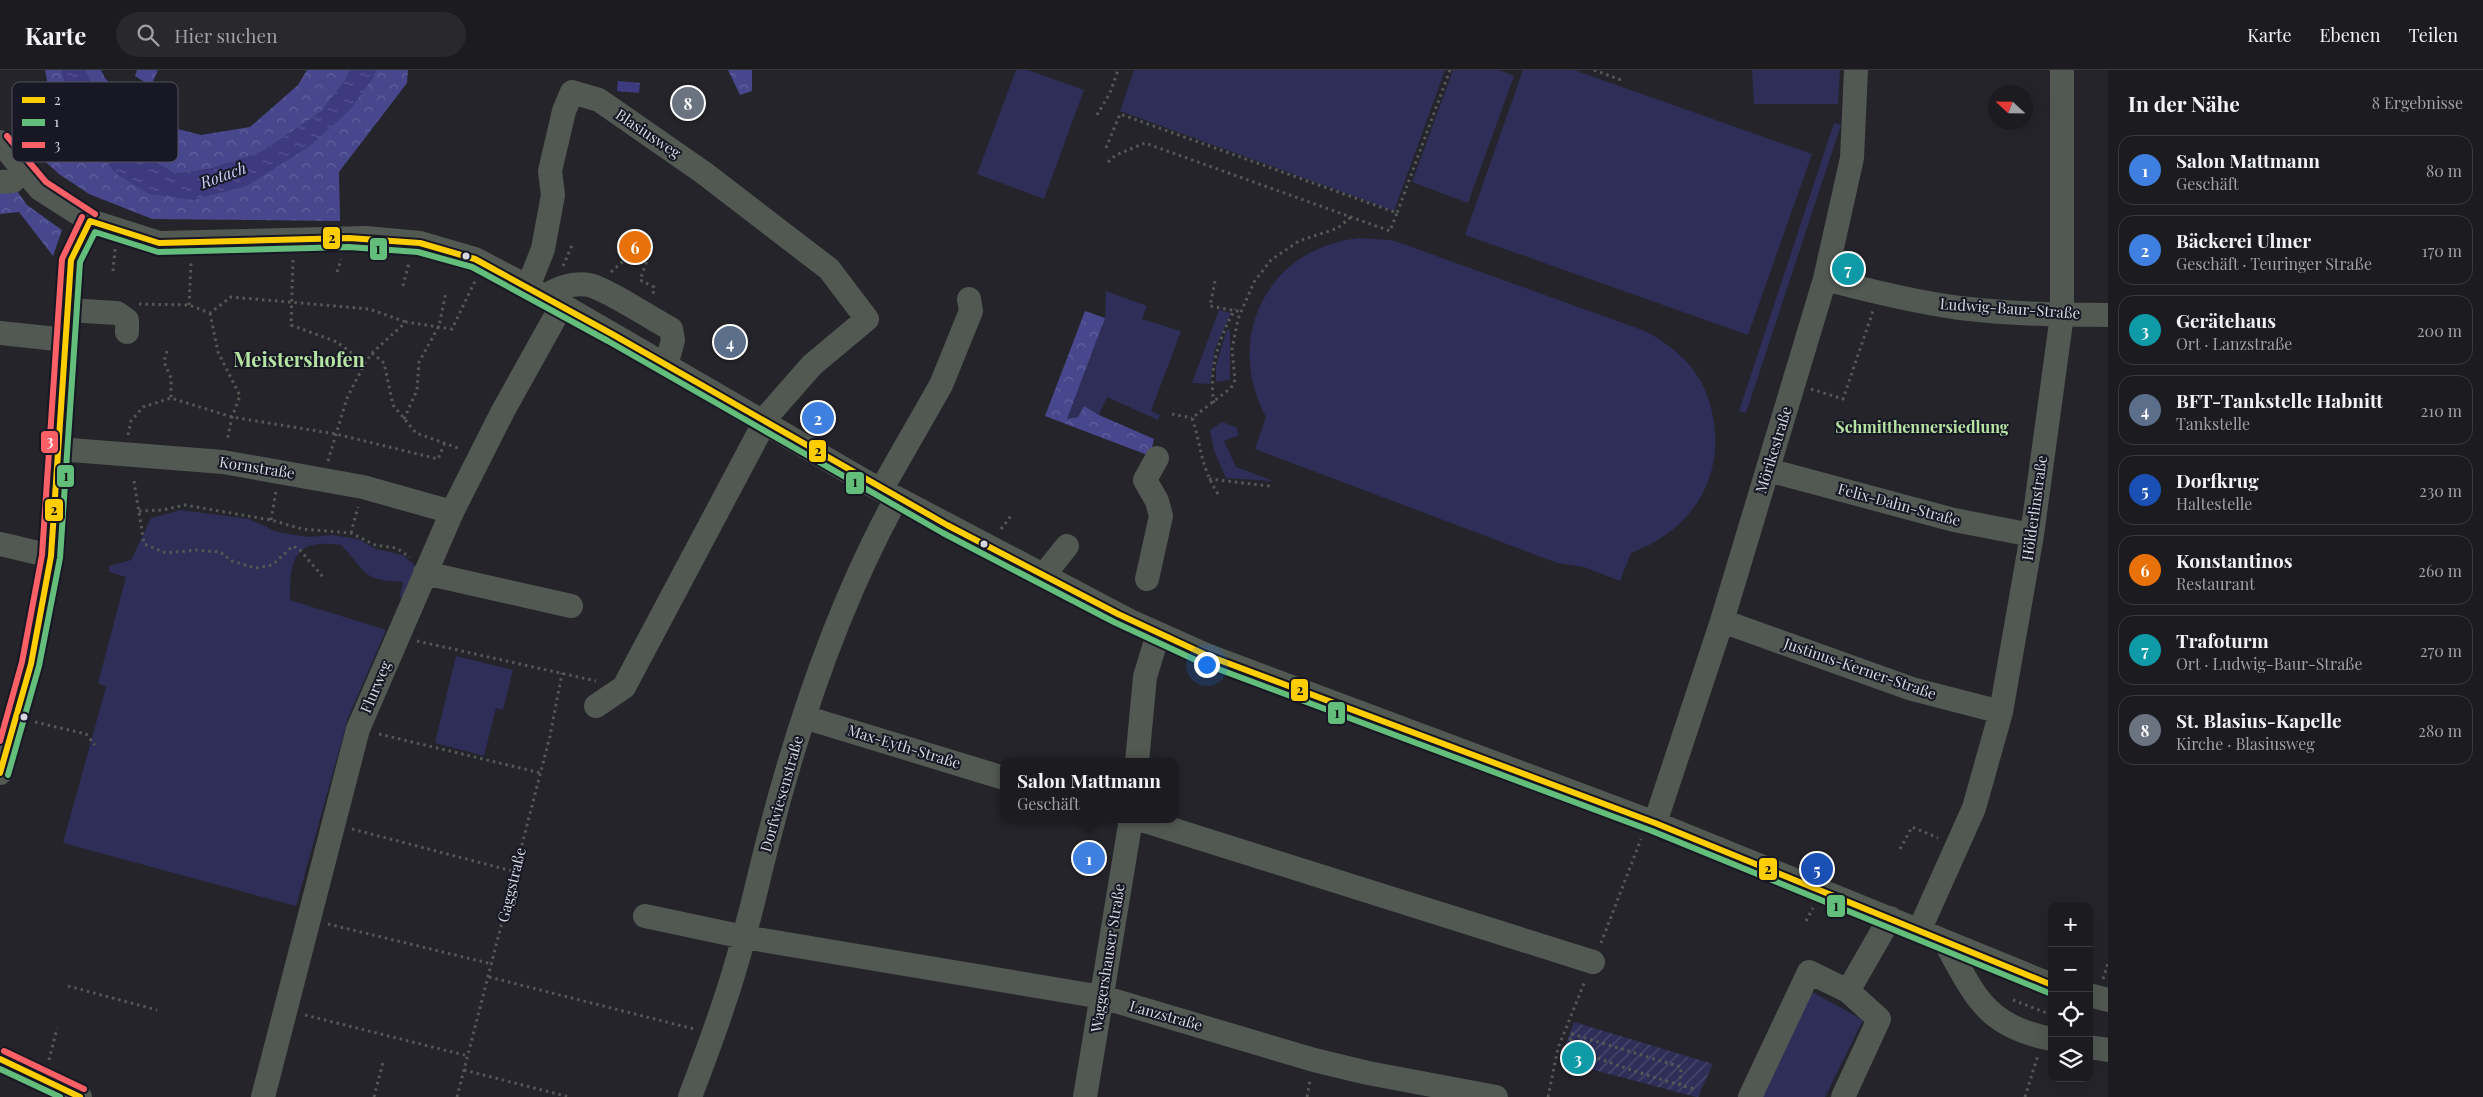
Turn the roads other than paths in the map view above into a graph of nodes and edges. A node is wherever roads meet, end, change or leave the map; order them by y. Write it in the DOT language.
graph roads {
  1 [pos="1856,70"];
  2 [pos="2062,70"];
  3 [pos="0,142"];
  4 [pos="12,156"];
  5 [pos="17,162"];
  6 [pos="90,221"];
  7 [pos="1825,279"];
  8 [pos="545,296"];
  9 [pos="969,299"];
  10 [pos="68,310"];
  11 [pos="2062,315"];
  12 [pos="2108,315"];
  13 [pos="127,332"];
  14 [pos="0,333"];
  15 [pos="66,340"];
  16 [pos="666,366"];
  17 [pos="764,423"];
  18 [pos="58,449"];
  19 [pos="1157,458"];
  20 [pos="1768,470"];
  21 [pos="889,494"];
  22 [pos="452,512"];
  23 [pos="2032,535"];
  24 [pos="0,544"];
  25 [pos="1067,546"];
  26 [pos="51,556"];
  27 [pos="427,569"];
  28 [pos="1042,576"];
  29 [pos="1146,579"];
  30 [pos="570,606"];
  31 [pos="1722,622"];
  32 [pos="1158,634"];
  33 [pos="596,706"];
  34 [pos="2001,712"];
  35 [pos="804,717"];
  36 [pos="1137,758"];
  37 [pos="0,773"];
  38 [pos="1000,777"];
  39 [pos="1130,823"];
  40 [pos="1152,823"];
  41 [pos="1655,823"];
  42 [pos="645,916"];
  43 [pos="1890,918"];
  44 [pos="1919,931"];
  45 [pos="744,937"];
  46 [pos="1945,942"];
  47 [pos="1593,962"];
  48 [pos="2048,983"];
  49 [pos="1848,991"];
  50 [pos="1102,997"];
  51 [pos="2047,1038"];
  52 [pos="2093,1048"];
  53 [pos="2108,1050"];
  54 [pos="0,1059"];
  55 [pos="1485,1096"];
  56 [pos="80,1097"];
  57 [pos="263,1097"];
  58 [pos="690,1097"];
  59 [pos="1085,1097"];
  60 [pos="1750,1097"];
  61 [pos="1843,1097"];
  1 -- 7 [label="street, Mörikestraße"];
  2 -- 11 [label="street, Hölderlinstraße"];
  3 -- 4 [label="street"];
  5 -- 6 [label="street"];
  6 -- 8 [label="street"];
  6 -- 10 [label="street"];
  7 -- 11 [label="street, Ludwig-Baur-Straße"];
  7 -- 20 [label="street, Mörikestraße"];
  8 -- 16 [label="street"];
  8 -- 16 [label="street"];
  8 -- 17 [label="street, Blasiusweg"];
  8 -- 22 [label="street, Flurweg"];
  9 -- 21 [label="street, Dorfwiesenstraße"];
  10 -- 13 [label="street"];
  10 -- 15 [label="street"];
  11 -- 12 [label="street, Ludwig-Baur-Straße"];
  11 -- 23 [label="street, Hölderlinstraße"];
  14 -- 15 [label="street"];
  15 -- 18 [label="street"];
  16 -- 17 [label="street"];
  17 -- 21 [label="street"];
  17 -- 33 [label="street"];
  18 -- 22 [label="street, Kornstraße"];
  18 -- 26 [label="street"];
  19 -- 29 [label="street"];
  20 -- 23 [label="street, Felix-Dahn-Straße"];
  20 -- 31 [label="street, Mörikestraße"];
  21 -- 28 [label="street"];
  21 -- 35 [label="street, Dorfwiesenstraße"];
  22 -- 27 [label="street, Flurweg"];
  23 -- 34 [label="street, Hölderlinstraße"];
  24 -- 26 [label="street"];
  25 -- 28 [label="street"];
  26 -- 37 [label="street"];
  27 -- 30 [label="street"];
  27 -- 57 [label="street, Flurweg"];
  28 -- 32 [label="street"];
  31 -- 34 [label="street, Justinus-Kerner-Straße"];
  31 -- 41 [label="street, Mörikestraße"];
  32 -- 36 [label="street"];
  32 -- 41 [label="street"];
  34 -- 44 [label="street, Hölderlinstraße"];
  35 -- 38 [label="street, Max-Eyth-Straße"];
  35 -- 45 [label="street, Dorfwiesenstraße"];
  39 -- 50 [label="street, Waggershauser Straße"];
  40 -- 47 [label="street"];
  41 -- 43 [label="street"];
  42 -- 45 [label="street, Lanzstraße"];
  43 -- 44 [label="street"];
  43 -- 49 [label="street"];
  44 -- 46 [label="street"];
  45 -- 50 [label="street, Lanzstraße"];
  45 -- 58 [label="street, Dorfwiesenstraße"];
  46 -- 48 [label="street"];
  46 -- 51 [label="street"];
  49 -- 60 [label="street"];
  49 -- 61 [label="street"];
  50 -- 55 [label="street, Lanzstraße"];
  50 -- 59 [label="street, Waggershauser Straße"];
  52 -- 53 [label="street"];
  54 -- 56 [label="street"];
}
